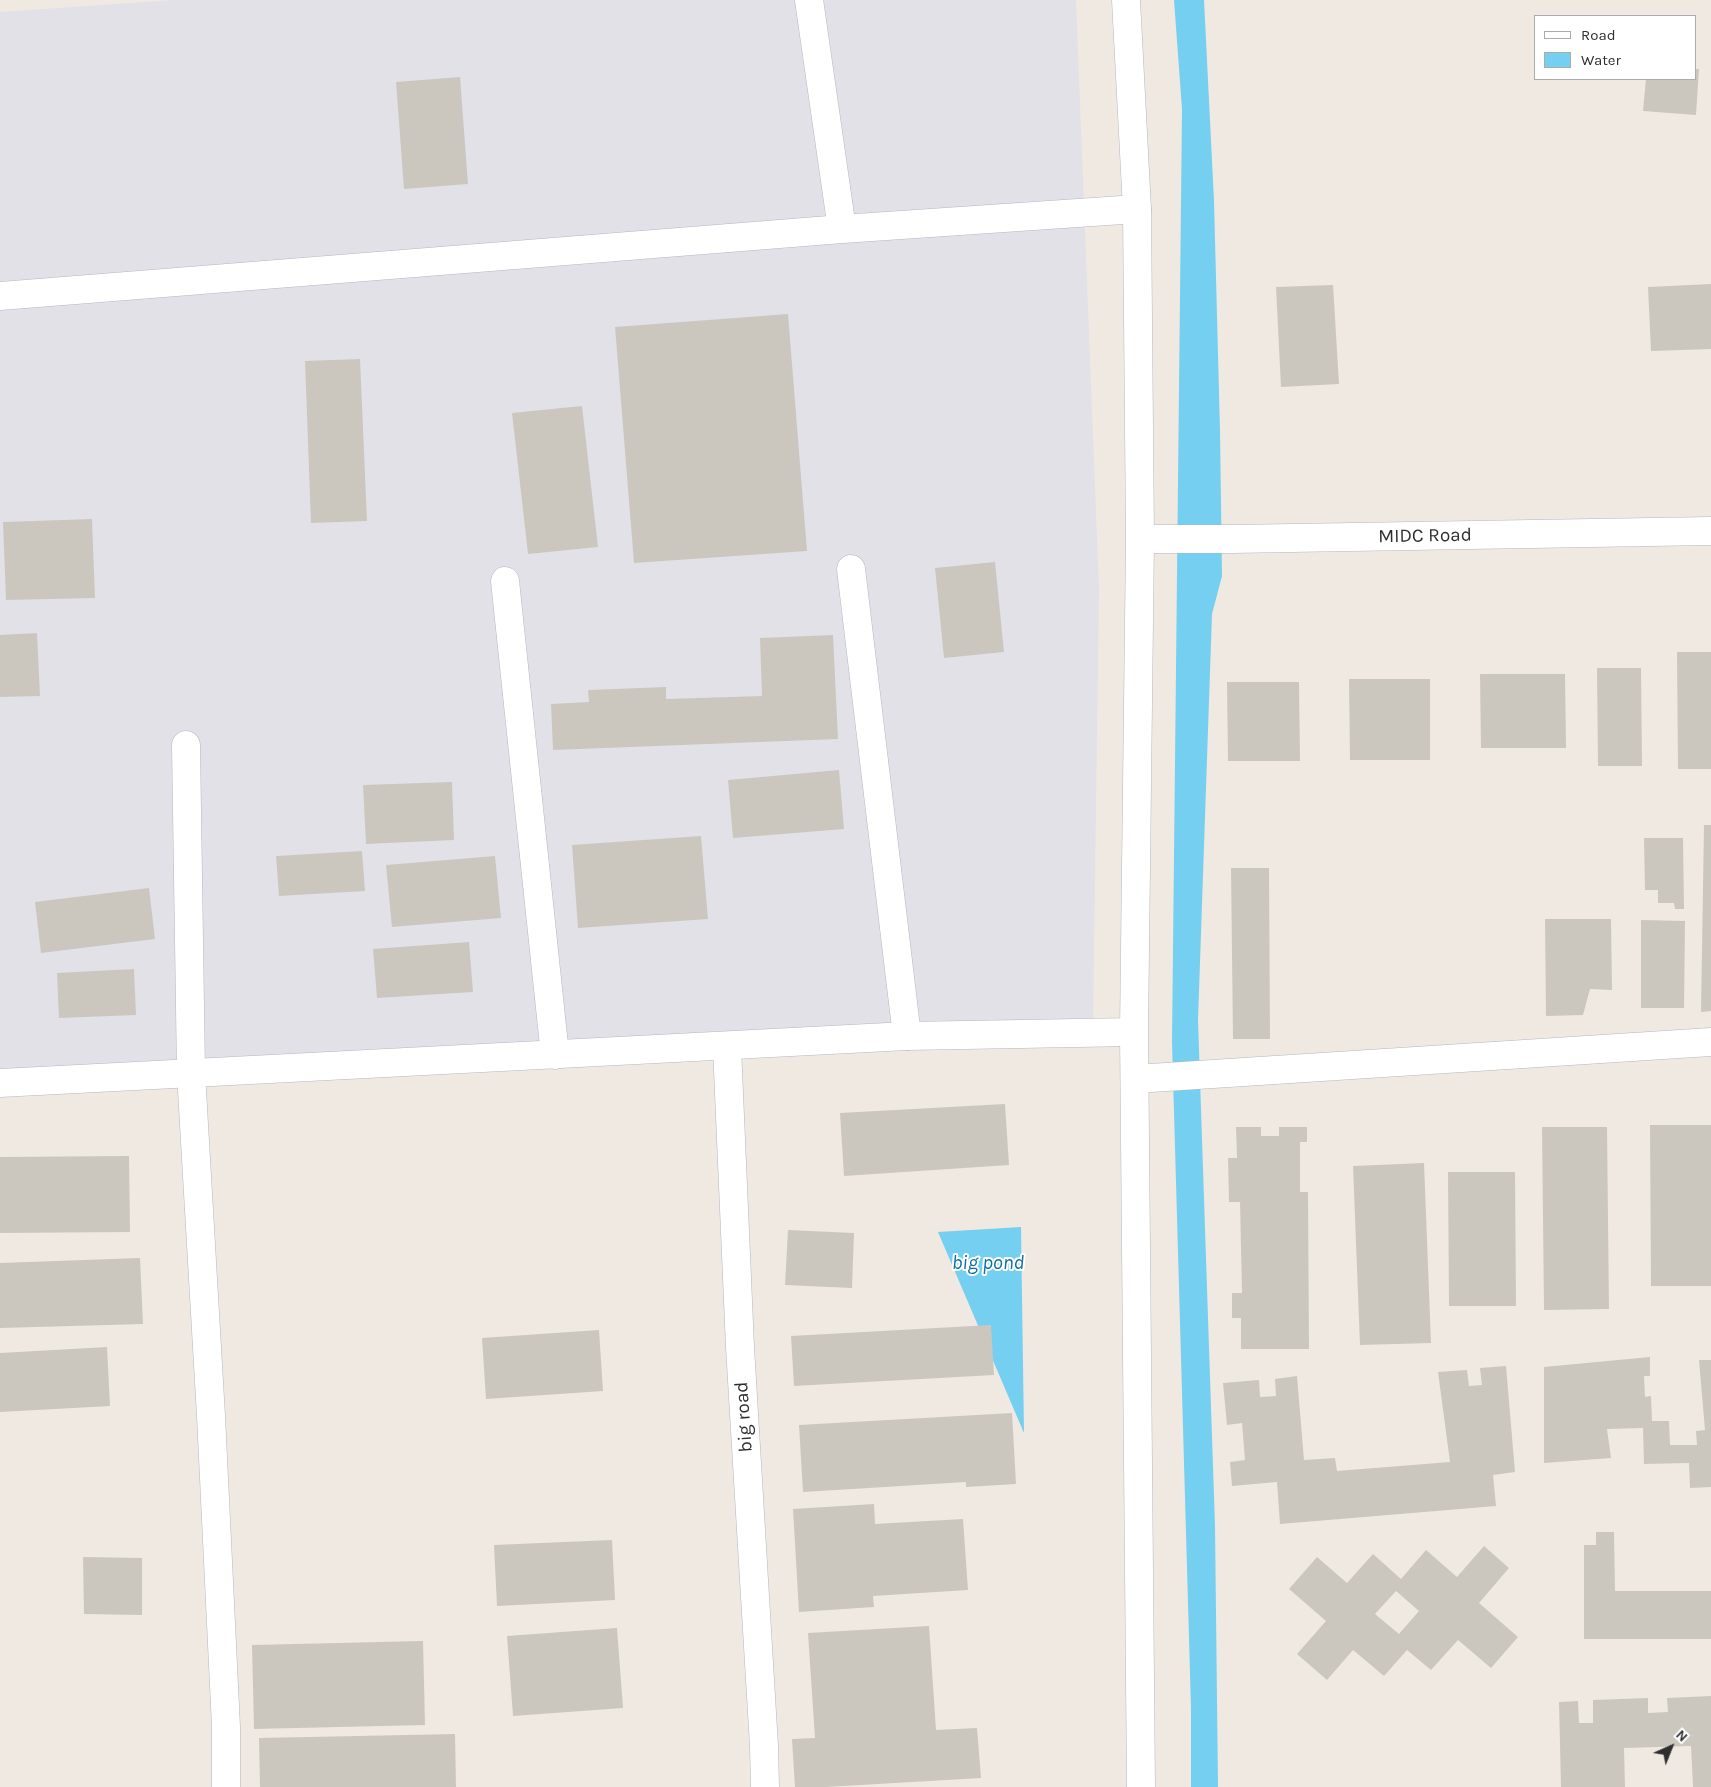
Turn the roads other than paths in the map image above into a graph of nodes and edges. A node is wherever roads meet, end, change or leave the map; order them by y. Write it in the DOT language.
graph roads {
  1 [pos="809,0"];
  2 [pos="1126,0"];
  3 [pos="1136,209"];
  4 [pos="842,229"];
  5 [pos="0,296"];
  6 [pos="1711,531"];
  7 [pos="1140,539"];
  8 [pos="851,569"];
  9 [pos="505,581"];
  10 [pos="186,746"];
  11 [pos="1134,1032"];
  12 [pos="907,1036"];
  13 [pos="1711,1042"];
  14 [pos="727,1047"];
  15 [pos="555,1055"];
  16 [pos="191,1074"];
  17 [pos="1145,1078"];
  18 [pos="0,1083"];
  19 [pos="226,1787"];
  20 [pos="765,1787"];
  21 [pos="1141,1787"];
  1 -- 4 [label="street"];
  2 -- 3 [label="street"];
  3 -- 4 [label="street"];
  3 -- 7 [label="street"];
  4 -- 5 [label="street"];
  6 -- 7 [label="street, MIDC Road"];
  7 -- 11 [label="street"];
  8 -- 12 [label="street"];
  9 -- 15 [label="street"];
  10 -- 16 [label="street"];
  11 -- 12 [label="street"];
  11 -- 17 [label="street"];
  12 -- 14 [label="street"];
  13 -- 17 [label="street"];
  14 -- 15 [label="street"];
  14 -- 20 [label="street, big road"];
  15 -- 16 [label="street"];
  16 -- 18 [label="street"];
  16 -- 19 [label="street"];
  17 -- 21 [label="street"];
}
